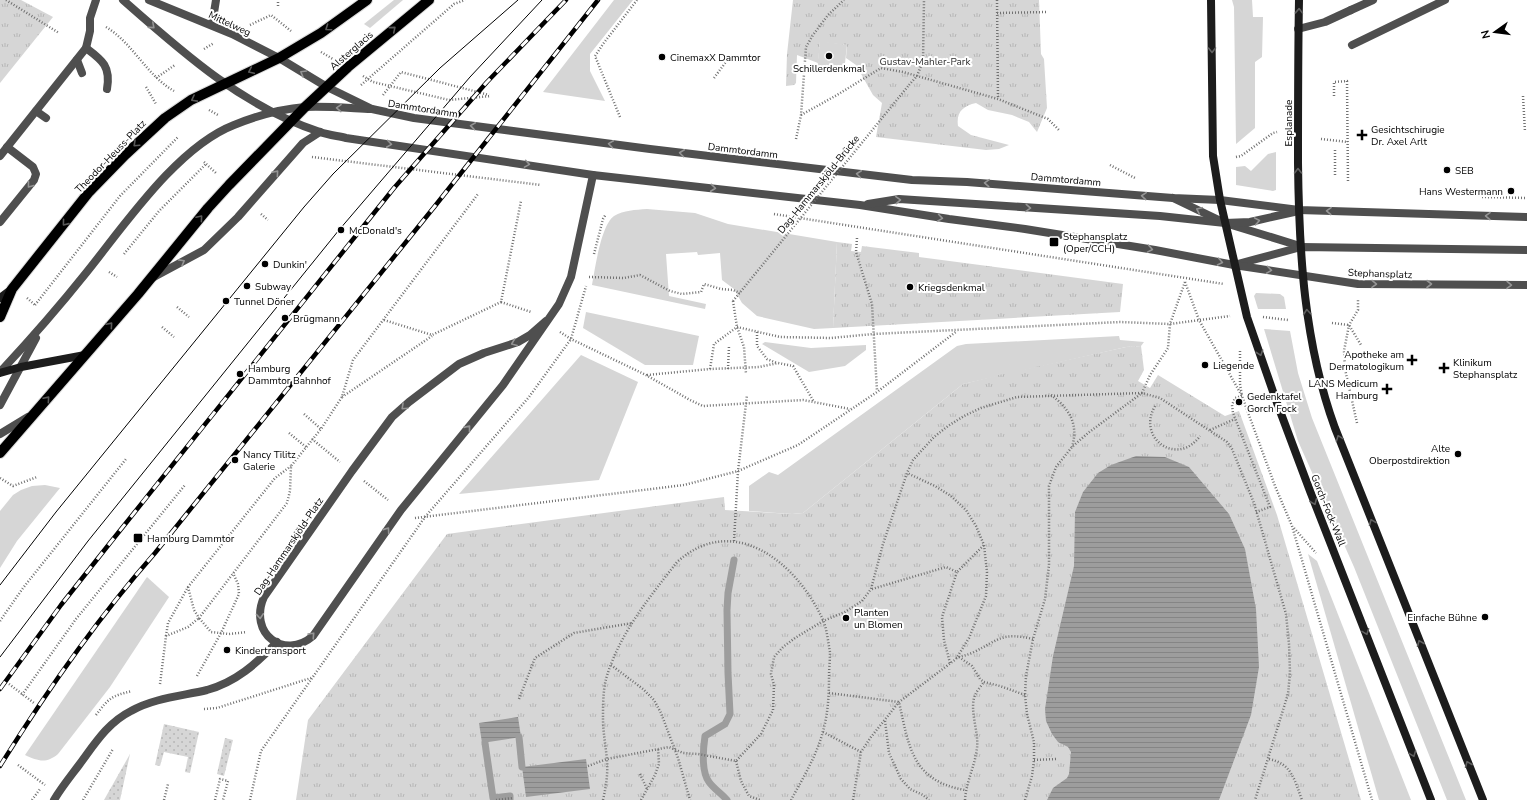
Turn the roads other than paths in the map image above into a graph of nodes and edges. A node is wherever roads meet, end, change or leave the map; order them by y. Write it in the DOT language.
graph roads {
  1 [pos="96,0"];
  2 [pos="123,0"];
  3 [pos="149,0"];
  4 [pos="216,0"];
  5 [pos="367,0"];
  6 [pos="429,0"];
  7 [pos="1211,0"];
  8 [pos="1299,0"];
  9 [pos="1372,0"];
  10 [pos="1445,0"];
  11 [pos="212,25"];
  12 [pos="1298,29"];
  13 [pos="1352,45"];
  14 [pos="86,48"];
  15 [pos="278,58"];
  16 [pos="77,60"];
  17 [pos="82,74"];
  18 [pos="224,84"];
  19 [pos="327,87"];
  20 [pos="107,88"];
  21 [pos="305,107"];
  22 [pos="372,109"];
  23 [pos="36,111"];
  24 [pos="273,112"];
  25 [pos="46,118"];
  26 [pos="292,121"];
  27 [pos="320,132"];
  28 [pos="7,147"];
  29 [pos="0,156"];
  30 [pos="593,175"];
  31 [pos="1115,193"];
  32 [pos="1173,198"];
  33 [pos="1220,200"];
  34 [pos="860,205"];
  35 [pos="1299,210"];
  36 [pos="1527,217"];
  37 [pos="0,222"];
  38 [pos="1225,223"];
  39 [pos="1301,247"];
  40 [pos="1527,250"];
  41 [pos="1234,265"];
  42 [pos="1303,275"];
  43 [pos="148,280"];
  44 [pos="1527,285"];
  45 [pos="12,289"];
  46 [pos="0,298"];
  47 [pos="0,316"];
  48 [pos="546,321"];
  49 [pos="41,328"];
  50 [pos="84,355"];
  51 [pos="21,367"];
  52 [pos="0,372"];
  53 [pos="0,405"];
  54 [pos="34,414"];
  55 [pos="0,434"];
  56 [pos="0,452"];
  57 [pos="277,642"];
  58 [pos="54,800"];
  59 [pos="1430,800"];
  60 [pos="1482,800"];
  1 -- 14 [label="street"];
  2 -- 18 [label="street, one-way"];
  3 -- 11 [label="street, Mittelweg"];
  4 -- 11 [label="street"];
  5 -- 15 [label="main road, one-way"];
  19 -- 6 [label="main road, Alsterglacis, one-way"];
  7 -- 33 [label="main road, one-way"];
  12 -- 8 [label="main road, Esplanade, one-way"];
  9 -- 12 [label="street"];
  10 -- 13 [label="street"];
  11 -- 15 [label="street, Mittelweg"];
  35 -- 12 [label="main road, Esplanade, one-way"];
  14 -- 16 [label="street"];
  14 -- 20 [label="street"];
  15 -- 18 [label="main road, Theodor-Heuss-Platz, one-way"];
  19 -- 15 [label="street, Dammtordamm, one-way"];
  16 -- 17 [label="street"];
  16 -- 23 [label="street"];
  18 -- 24 [label="street"];
  18 -- 45 [label="main road, Theodor-Heuss-Platz, one-way"];
  19 -- 21 [label="main road, Alsterglacis"];
  19 -- 22 [label="street, Dammtordamm"];
  22 -- 21 [label="street, Dammtordamm, one-way"];
  21 -- 24 [label="street, Dammtordamm"];
  21 -- 26 [label="main road, Alsterglacis"];
  31 -- 22 [label="street, Dammtordamm, one-way"];
  23 -- 25 [label="street"];
  23 -- 28 [label="street"];
  24 -- 26 [label="street"];
  24 -- 49 [label="street"];
  26 -- 27 [label="street"];
  43 -- 26 [label="main road, one-way"];
  27 -- 30 [label="street, one-way"];
  43 -- 27 [label="street, one-way"];
  28 -- 29 [label="street"];
  28 -- 37 [label="street, one-way"];
  30 -- 34 [label="street, one-way"];
  30 -- 48 [label="street, Dag-Hammarskjöld-Platz"];
  32 -- 31 [label="street, Stephansplatz, one-way"];
  32 -- 33 [label="street, Stephansplatz"];
  38 -- 32 [label="street, Stephansplatz, one-way"];
  33 -- 35 [label="street, Stephansplatz"];
  33 -- 38 [label="main road"];
  34 -- 38 [label="street, Stephansplatz, one-way"];
  34 -- 41 [label="street, Stephansplatz, one-way"];
  36 -- 35 [label="street, Stephansplatz, one-way"];
  38 -- 35 [label="street, Stephansplatz, one-way"];
  35 -- 39 [label="main road, Esplanade"];
  38 -- 39 [label="street, Stephansplatz"];
  38 -- 41 [label="main road, Gorch-Fock-Wall"];
  39 -- 40 [label="street, Stephansplatz"];
  39 -- 41 [label="street, Stephansplatz"];
  39 -- 42 [label="main road"];
  41 -- 42 [label="street, Stephansplatz, one-way"];
  41 -- 59 [label="main road, Gorch-Fock-Wall, one-way"];
  42 -- 44 [label="street, Stephansplatz, one-way"];
  60 -- 42 [label="main road, one-way"];
  50 -- 43 [label="main road, one-way"];
  45 -- 46 [label="main road"];
  45 -- 47 [label="main road, Theodor-Heuss-Platz"];
  57 -- 48 [label="street, Dag-Hammarskjöld-Platz, one-way"];
  48 -- 57 [label="street, Dag-Hammarskjöld-Platz, one-way"];
  49 -- 51 [label="street"];
  49 -- 52 [label="street"];
  50 -- 51 [label="main road"];
  54 -- 50 [label="main road, one-way"];
  51 -- 52 [label="main road"];
  51 -- 53 [label="street"];
  54 -- 55 [label="street"];
  54 -- 56 [label="main road"];
  57 -- 58 [label="street"];
}
